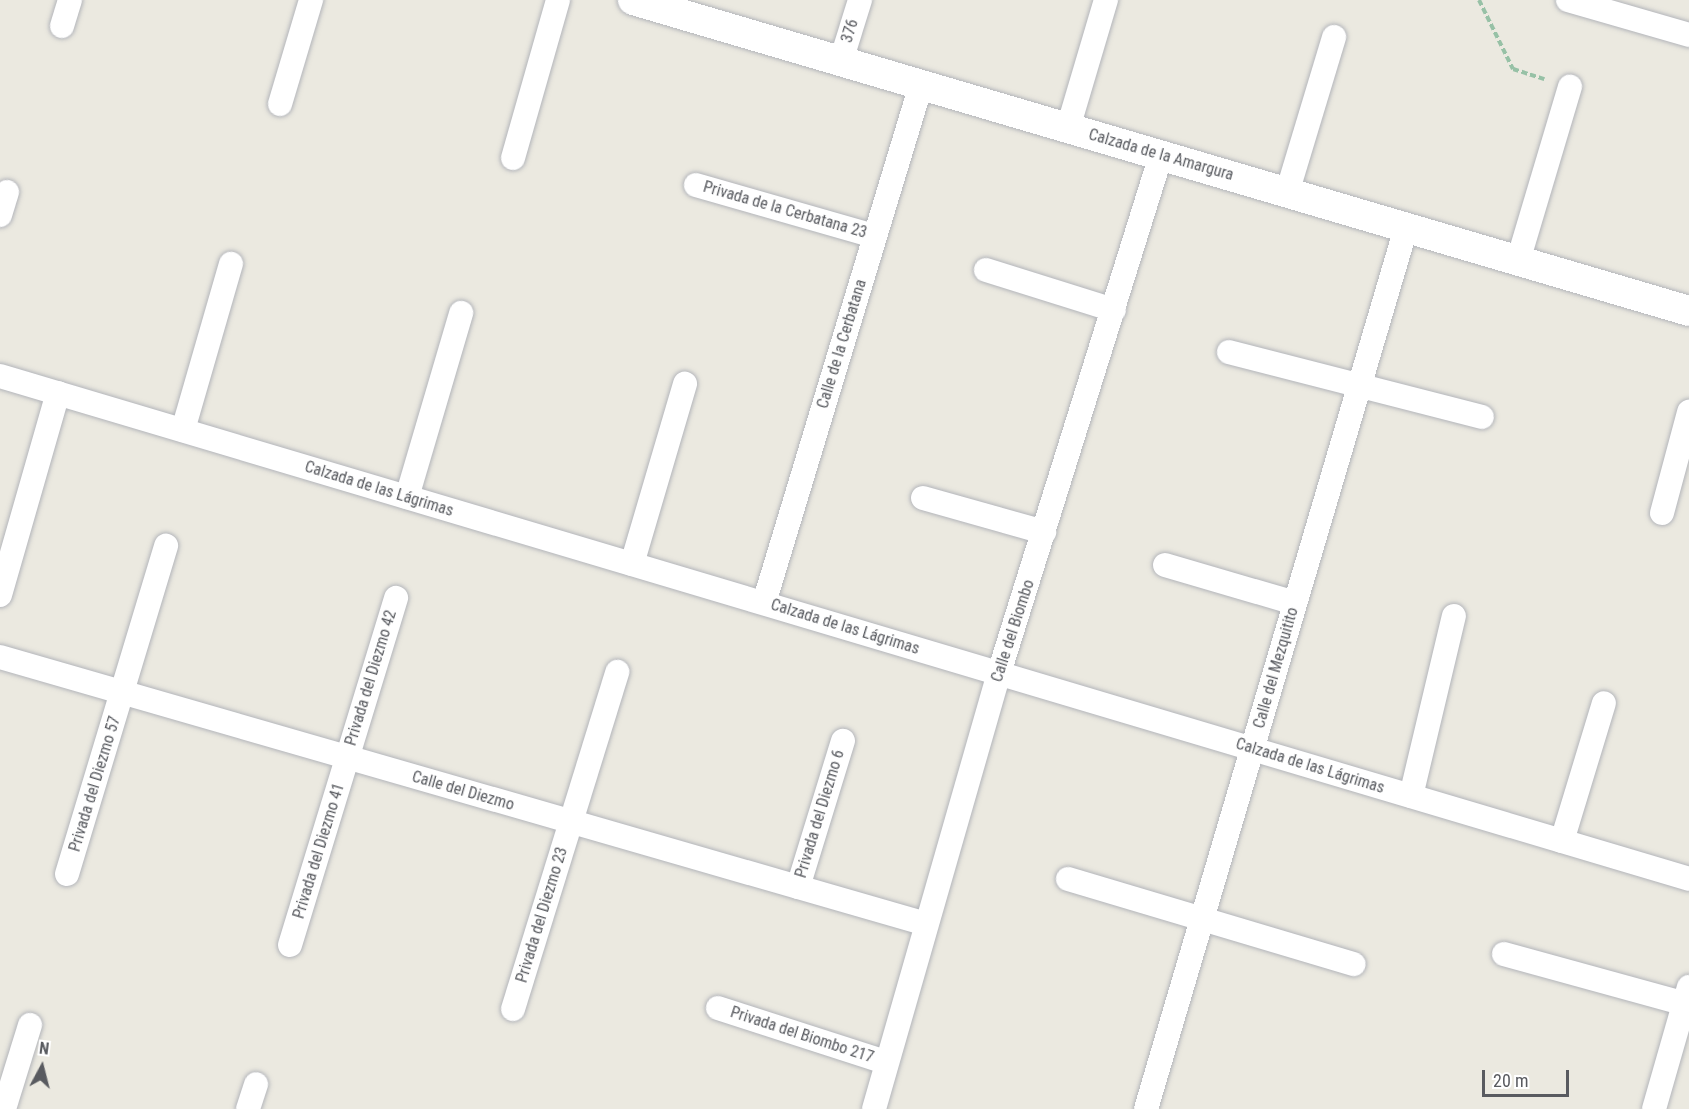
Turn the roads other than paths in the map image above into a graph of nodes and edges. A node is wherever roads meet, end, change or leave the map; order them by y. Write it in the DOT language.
graph roads {
  1 [pos="70,0"];
  2 [pos="311,0"];
  3 [pos="558,0"];
  4 [pos="633,0"];
  5 [pos="860,0"];
  6 [pos="1106,0"];
  7 [pos="1568,0"];
  8 [pos="687,8"];
  9 [pos="62,26"];
  10 [pos="1689,35"];
  11 [pos="1334,37"];
  12 [pos="841,61"];
  13 [pos="921,85"];
  14 [pos="1570,87"];
  15 [pos="280,104"];
  16 [pos="1068,128"];
  17 [pos="1161,155"];
  18 [pos="513,158"];
  19 [pos="696,185"];
  20 [pos="1287,193"];
  21 [pos="1406,228"];
  22 [pos="874,236"];
  23 [pos="1518,261"];
  24 [pos="231,264"];
  25 [pos="986,270"];
  26 [pos="1114,310"];
  27 [pos="1689,311"];
  28 [pos="461,313"];
  29 [pos="1229,352"];
  30 [pos="0,376"];
  31 [pos="685,384"];
  32 [pos="1359,385"];
  33 [pos="58,393"];
  34 [pos="1689,412"];
  35 [pos="1482,417"];
  36 [pos="183,430"];
  37 [pos="407,497"];
  38 [pos="923,498"];
  39 [pos="1662,513"];
  40 [pos="1044,532"];
  41 [pos="166,546"];
  42 [pos="632,564"];
  43 [pos="1165,565"];
  44 [pos="0,595"];
  45 [pos="396,598"];
  46 [pos="764,603"];
  47 [pos="1295,603"];
  48 [pos="1454,616"];
  49 [pos="0,657"];
  50 [pos="618,672"];
  51 [pos="999,674"];
  52 [pos="123,693"];
  53 [pos="1604,703"];
  54 [pos="843,741"];
  55 [pos="1252,749"];
  56 [pos="347,758"];
  57 [pos="1411,796"];
  58 [pos="571,822"];
  59 [pos="1562,841"];
  60 [pos="67,874"];
  61 [pos="1068,879"];
  62 [pos="1689,879"];
  63 [pos="798,887"];
  64 [pos="1202,919"];
  65 [pos="926,924"];
  66 [pos="290,945"];
  67 [pos="1504,954"];
  68 [pos="1354,964"];
  69 [pos="1687,999"];
  70 [pos="513,1008"];
  71 [pos="718,1008"];
  72 [pos="30,1025"];
  73 [pos="885,1062"];
  74 [pos="256,1084"];
  75 [pos="4,1109"];
  76 [pos="248,1109"];
  77 [pos="874,1109"];
  78 [pos="1146,1109"];
  79 [pos="1654,1109"];
  1 -- 9 [label="street"];
  2 -- 15 [label="street"];
  3 -- 18 [label="street"];
  4 -- 8 [label="street, Calzada de la Amargura"];
  5 -- 12 [label="street, 376"];
  6 -- 16 [label="street"];
  7 -- 10 [label="street"];
  8 -- 12 [label="street, Calzada de la Amargura"];
  11 -- 20 [label="street"];
  12 -- 13 [label="street, Calzada de la Amargura"];
  13 -- 16 [label="street, Calzada de la Amargura"];
  13 -- 22 [label="street, Calle de la Cerbatana"];
  14 -- 23 [label="street"];
  16 -- 17 [label="street, Calzada de la Amargura"];
  17 -- 20 [label="street, Calzada de la Amargura"];
  17 -- 26 [label="street, Calle del Biombo"];
  19 -- 22 [label="street, Privada de la Cerbatana 23"];
  20 -- 21 [label="street, Calzada de la Amargura"];
  21 -- 23 [label="street, Calzada de la Amargura"];
  21 -- 32 [label="street, Calle del Mezquitito"];
  22 -- 46 [label="street, Calle de la Cerbatana"];
  23 -- 27 [label="street, Calzada de la Amargura"];
  24 -- 36 [label="street"];
  25 -- 26 [label="street"];
  26 -- 40 [label="street, Calle del Biombo"];
  28 -- 37 [label="street"];
  29 -- 32 [label="street"];
  30 -- 33 [label="street, Calzada de las Lágrimas"];
  31 -- 42 [label="street"];
  32 -- 35 [label="street"];
  32 -- 47 [label="street, Calle del Mezquitito"];
  33 -- 36 [label="street, Calzada de las Lágrimas"];
  33 -- 44 [label="street"];
  34 -- 39 [label="street"];
  36 -- 37 [label="street, Calzada de las Lágrimas"];
  37 -- 42 [label="street, Calzada de las Lágrimas"];
  38 -- 40 [label="street"];
  40 -- 51 [label="street, Calle del Biombo"];
  41 -- 52 [label="street, Privada del Diezmo 57"];
  42 -- 46 [label="street, Calzada de las Lágrimas"];
  43 -- 47 [label="street"];
  45 -- 56 [label="street, Privada del Diezmo 42"];
  46 -- 51 [label="street, Calzada de las Lágrimas"];
  47 -- 55 [label="street, Calle del Mezquitito"];
  48 -- 57 [label="street"];
  49 -- 52 [label="street, Calle del Diezmo"];
  50 -- 58 [label="street, Privada del Diezmo 23"];
  51 -- 55 [label="street, Calzada de las Lágrimas"];
  51 -- 65 [label="street, Calle del Biombo"];
  52 -- 56 [label="street, Calle del Diezmo"];
  52 -- 60 [label="street, Privada del Diezmo 57"];
  53 -- 59 [label="street"];
  54 -- 63 [label="street, Privada del Diezmo 6"];
  55 -- 57 [label="street, Calzada de las Lágrimas"];
  55 -- 64 [label="street, Calle del Mezquitito"];
  56 -- 58 [label="street, Calle del Diezmo"];
  56 -- 66 [label="street, Privada del Diezmo 41"];
  57 -- 59 [label="street, Calzada de las Lágrimas"];
  58 -- 63 [label="street, Calle del Diezmo"];
  58 -- 70 [label="street, Privada del Diezmo 23"];
  59 -- 62 [label="street, Calzada de las Lágrimas"];
  61 -- 64 [label="street"];
  63 -- 65 [label="street, Calle del Diezmo"];
  64 -- 68 [label="street"];
  64 -- 78 [label="street, Calle del Mezquitito"];
  65 -- 73 [label="street, Calle del Biombo"];
  67 -- 69 [label="street"];
  69 -- 79 [label="street"];
  71 -- 73 [label="street, Privada del Biombo 217"];
  72 -- 75 [label="street"];
  73 -- 77 [label="street, Calle del Biombo"];
  74 -- 76 [label="street"];
}
